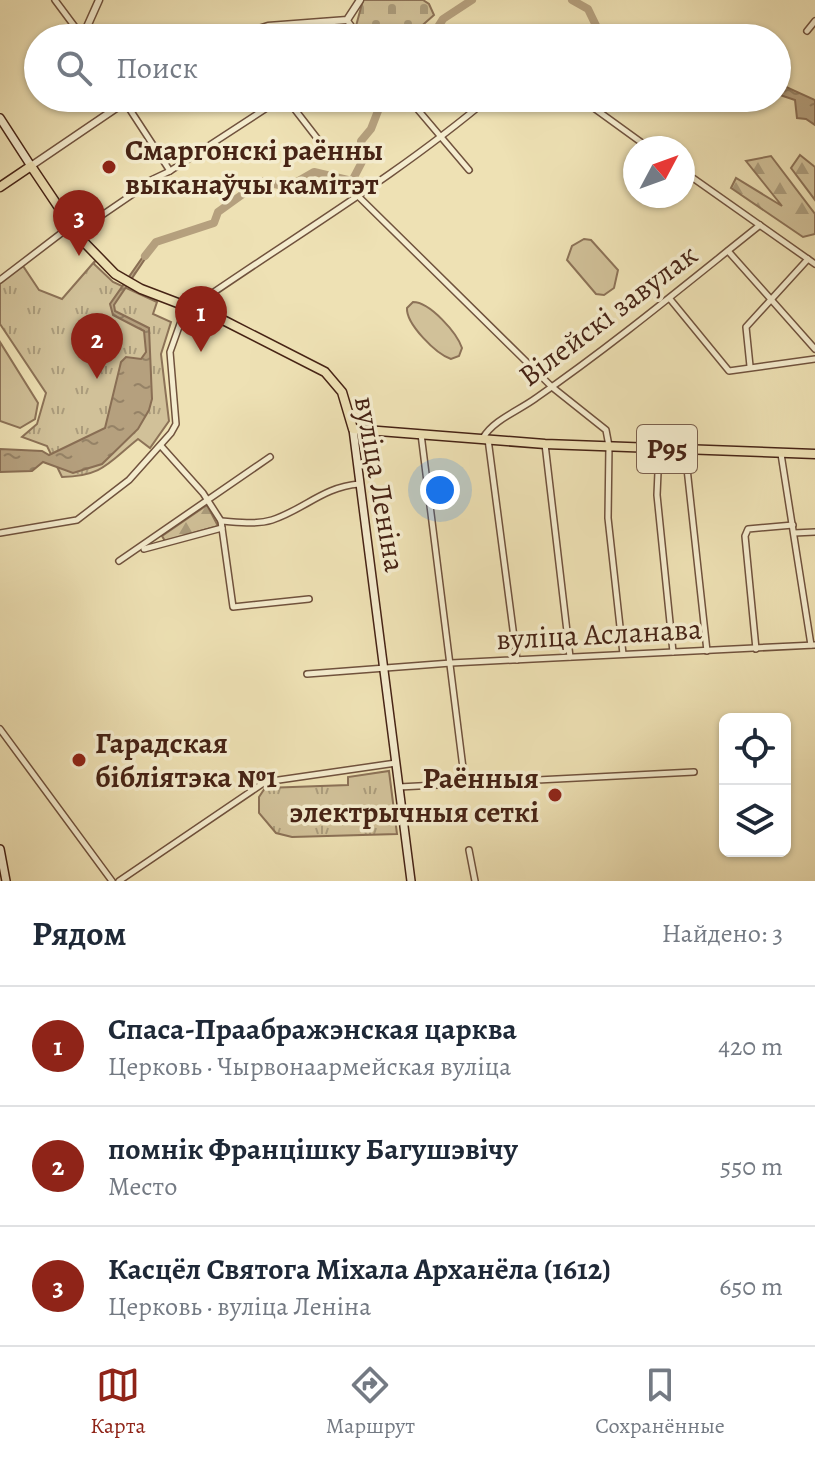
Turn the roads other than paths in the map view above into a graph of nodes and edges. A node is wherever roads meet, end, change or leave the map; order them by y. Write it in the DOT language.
graph roads {
  1 [pos="55,0"];
  2 [pos="99,0"];
  3 [pos="360,0"];
  4 [pos="347,20"];
  5 [pos="815,21"];
  6 [pos="72,24"];
  7 [pos="87,24"];
  8 [pos="294,24"];
  9 [pos="350,24"];
  10 [pos="807,31"];
  11 [pos="107,112"];
  12 [pos="130,112"];
  13 [pos="262,112"];
  14 [pos="295,112"];
  15 [pos="420,112"];
  16 [pos="472,112"];
  17 [pos="599,112"];
  18 [pos="0,118"];
  19 [pos="632,136"];
  20 [pos="441,138"];
  21 [pos="320,142"];
  22 [pos="31,166"];
  23 [pos="469,170"];
  24 [pos="170,171"];
  25 [pos="695,179"];
  26 [pos="0,187"];
  27 [pos="358,196"];
  28 [pos="760,225"];
  29 [pos="71,227"];
  30 [pos="728,251"];
  31 [pos="808,259"];
  32 [pos="815,264"];
  33 [pos="0,280"];
  34 [pos="670,299"];
  35 [pos="771,300"];
  36 [pos="191,308"];
  37 [pos="815,349"];
  38 [pos="815,359"];
  39 [pos="750,366"];
  40 [pos="552,387"];
  41 [pos="353,429"];
  42 [pos="421,434"];
  43 [pos="485,438"];
  44 [pos="545,444"];
  45 [pos="161,446"];
  46 [pos="609,446"];
  47 [pos="685,448"];
  48 [pos="659,449"];
  49 [pos="781,454"];
  50 [pos="815,454"];
  51 [pos="270,457"];
  52 [pos="359,484"];
  53 [pos="208,501"];
  54 [pos="221,524"];
  55 [pos="793,525"];
  56 [pos="815,532"];
  57 [pos="0,533"];
  58 [pos="794,533"];
  59 [pos="139,550"];
  60 [pos="119,561"];
  61 [pos="309,599"];
  62 [pos="813,645"];
  63 [pos="756,649"];
  64 [pos="707,651"];
  65 [pos="673,652"];
  66 [pos="623,654"];
  67 [pos="570,657"];
  68 [pos="517,660"];
  69 [pos="451,663"];
  70 [pos="385,669"];
  71 [pos="307,674"];
  72 [pos="0,729"];
  73 [pos="397,762"];
  74 [pos="694,772"];
  75 [pos="465,784"];
  76 [pos="399,787"];
  77 [pos="0,849"];
  78 [pos="469,850"];
  79 [pos="0,870"];
  80 [pos="4,881"];
  81 [pos="112,881"];
  82 [pos="119,881"];
  83 [pos="411,881"];
  84 [pos="475,881"];
  1 -- 6 [label="street"];
  2 -- 7 [label="street"];
  3 -- 4 [label="street"];
  4 -- 8 [label="street"];
  4 -- 9 [label="street"];
  5 -- 10 [label="street"];
  11 -- 22 [label="street"];
  12 -- 24 [label="street"];
  13 -- 24 [label="street"];
  14 -- 21 [label="street"];
  15 -- 20 [label="street"];
  16 -- 20 [label="street"];
  17 -- 19 [label="street"];
  18 -- 22 [label="main road"];
  20 -- 23 [label="street"];
  20 -- 27 [label="street"];
  22 -- 26 [label="main road"];
  22 -- 29 [label="main road, вуліца Леніна"];
  24 -- 29 [label="street"];
  25 -- 28 [label="street"];
  27 -- 36 [label="street"];
  27 -- 40 [label="street"];
  28 -- 30 [label="street, Вілейскі завулак"];
  28 -- 31 [label="street"];
  29 -- 33 [label="street"];
  29 -- 36 [label="main road, вуліца Леніна"];
  30 -- 34 [label="street, Вілейскі завулак"];
  30 -- 35 [label="street"];
  31 -- 32 [label="street"];
  31 -- 35 [label="street"];
  34 -- 39 [label="street"];
  34 -- 40 [label="street, Вілейскі завулак"];
  35 -- 37 [label="street"];
  35 -- 39 [label="street"];
  36 -- 41 [label="main road, вуліца Леніна"];
  36 -- 45 [label="street"];
  38 -- 39 [label="street"];
  40 -- 43 [label="street, Вілейскі завулак"];
  40 -- 46 [label="street"];
  41 -- 42 [label="main road, Р95"];
  41 -- 52 [label="main road, вуліца Леніна"];
  42 -- 43 [label="main road, Р95"];
  42 -- 69 [label="street"];
  43 -- 44 [label="main road, Р95"];
  43 -- 68 [label="street"];
  44 -- 46 [label="main road, Р95"];
  44 -- 67 [label="street"];
  45 -- 53 [label="street"];
  45 -- 57 [label="street"];
  46 -- 48 [label="main road, Р95"];
  46 -- 66 [label="street"];
  47 -- 48 [label="main road, Р95"];
  47 -- 49 [label="main road, Р95"];
  47 -- 64 [label="street"];
  48 -- 65 [label="street"];
  49 -- 50 [label="main road, Р95"];
  49 -- 55 [label="street"];
  51 -- 53 [label="street"];
  52 -- 54 [label="street"];
  52 -- 70 [label="main road, вуліца Леніна"];
  53 -- 54 [label="street"];
  53 -- 59 [label="street"];
  54 -- 59 [label="street"];
  54 -- 61 [label="street"];
  55 -- 58 [label="street"];
  55 -- 63 [label="street"];
  56 -- 58 [label="street"];
  58 -- 62 [label="street"];
  59 -- 60 [label="street"];
  62 -- 63 [label="street, вуліца Асланава"];
  63 -- 64 [label="street, вуліца Асланава"];
  64 -- 65 [label="street, вуліца Асланава"];
  65 -- 66 [label="street, вуліца Асланава"];
  66 -- 67 [label="street, вуліца Асланава"];
  67 -- 68 [label="street, вуліца Асланава"];
  68 -- 69 [label="street, вуліца Асланава"];
  69 -- 70 [label="street, вуліца Асланава"];
  69 -- 75 [label="street"];
  70 -- 71 [label="street, вуліца Асланава"];
  70 -- 73 [label="main road, вуліца Леніна"];
  72 -- 81 [label="street"];
  73 -- 76 [label="main road, вуліца Леніна"];
  73 -- 82 [label="street"];
  74 -- 75 [label="street"];
  75 -- 76 [label="street"];
  76 -- 83 [label="main road, вуліца Леніна"];
  77 -- 80 [label="main road"];
  78 -- 84 [label="street"];
  79 -- 80 [label="main road"];
}
